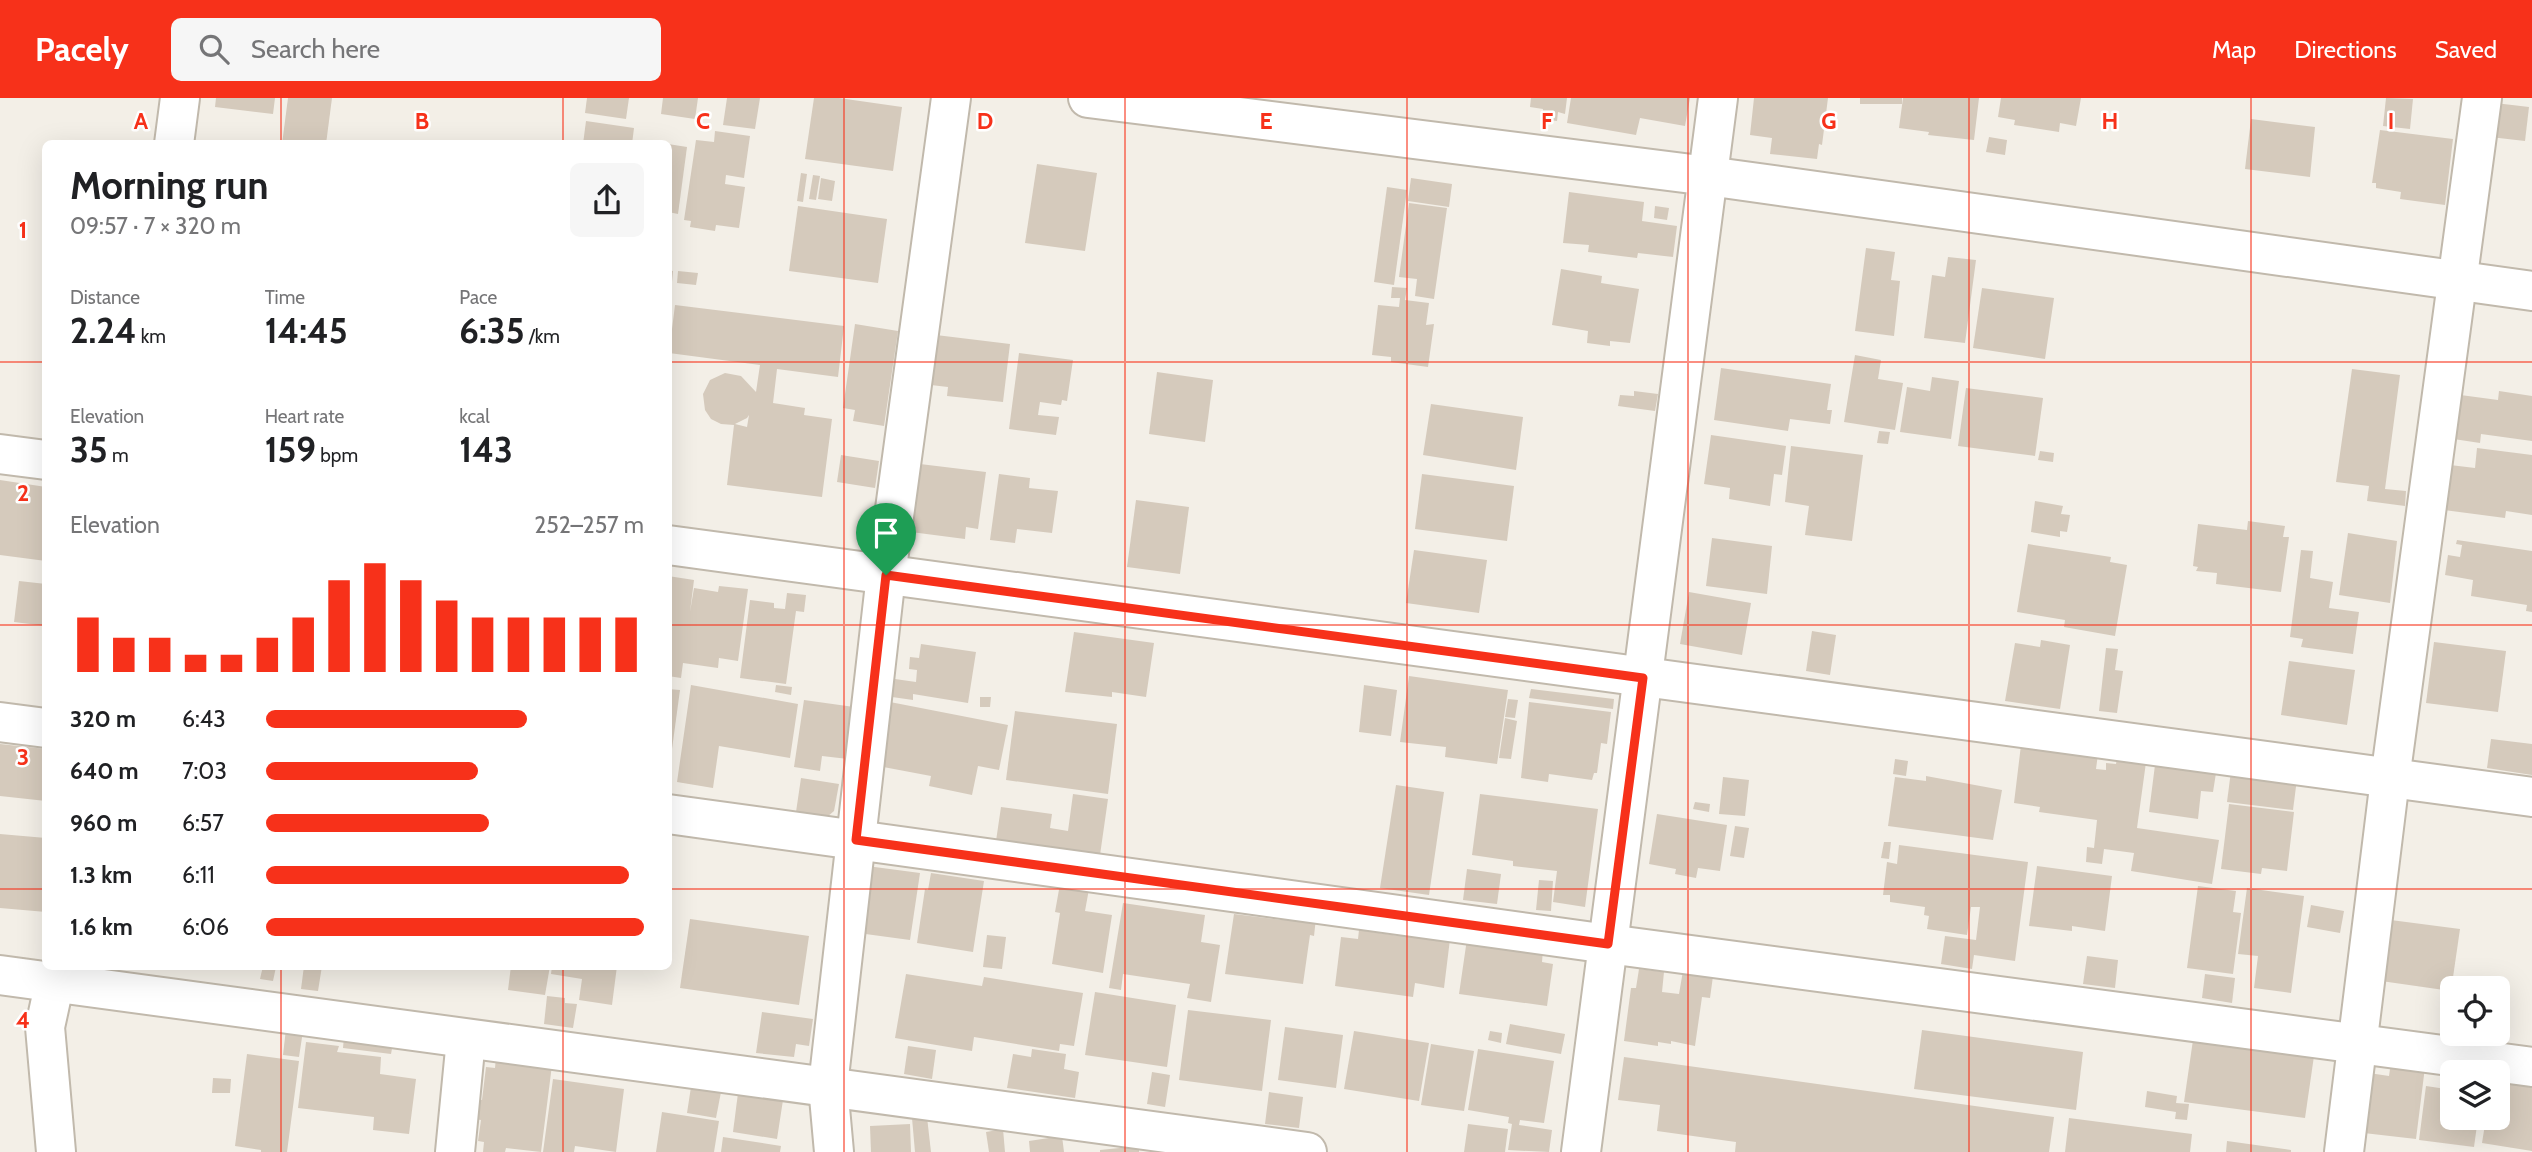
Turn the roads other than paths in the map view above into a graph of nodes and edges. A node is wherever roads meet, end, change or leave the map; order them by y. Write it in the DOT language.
graph roads {
  1 [pos="180,98"];
  2 [pos="951,98"];
  3 [pos="1088,98"];
  4 [pos="1718,98"];
  5 [pos="2482,98"];
  6 [pos="175,140"];
  7 [pos="1708,176"];
  8 [pos="2458,281"];
  9 [pos="2532,291"];
  10 [pos="0,454"];
  11 [pos="42,459"];
  12 [pos="672,546"];
  13 [pos="886,575"];
  14 [pos="1643,678"];
  15 [pos="0,722"];
  16 [pos="42,727"];
  17 [pos="2390,779"];
  18 [pos="2532,797"];
  19 [pos="672,815"];
  20 [pos="856,840"];
  21 [pos="1608,944"];
  22 [pos="56,974"];
  23 [pos="0,975"];
  24 [pos="466,1039"];
  25 [pos="2357,1044"];
  26 [pos="2532,1067"];
  27 [pos="828,1086"];
  28 [pos="1192,1145"];
  29 [pos="56,1152"];
  30 [pos="455,1152"];
  31 [pos="834,1152"];
  32 [pos="1307,1152"];
  33 [pos="1581,1152"];
  34 [pos="2344,1152"];
  1 -- 6 [label="street"];
  2 -- 13 [label="street"];
  3 -- 7 [label="street"];
  4 -- 7 [label="street"];
  5 -- 8 [label="street"];
  7 -- 8 [label="street"];
  7 -- 14 [label="street"];
  8 -- 9 [label="street"];
  8 -- 17 [label="street"];
  10 -- 11 [label="street"];
  12 -- 13 [label="street"];
  13 -- 14 [label="street"];
  13 -- 20 [label="street"];
  14 -- 17 [label="street"];
  14 -- 21 [label="street"];
  15 -- 16 [label="street"];
  17 -- 18 [label="street"];
  17 -- 25 [label="street"];
  19 -- 20 [label="street"];
  20 -- 21 [label="street"];
  20 -- 27 [label="street"];
  21 -- 25 [label="street"];
  21 -- 33 [label="street"];
  22 -- 23 [label="street"];
  22 -- 24 [label="street"];
  22 -- 29 [label="street"];
  24 -- 27 [label="street"];
  24 -- 30 [label="street"];
  25 -- 26 [label="street"];
  25 -- 34 [label="street"];
  27 -- 28 [label="street"];
  27 -- 31 [label="street"];
  28 -- 32 [label="street"];
}
